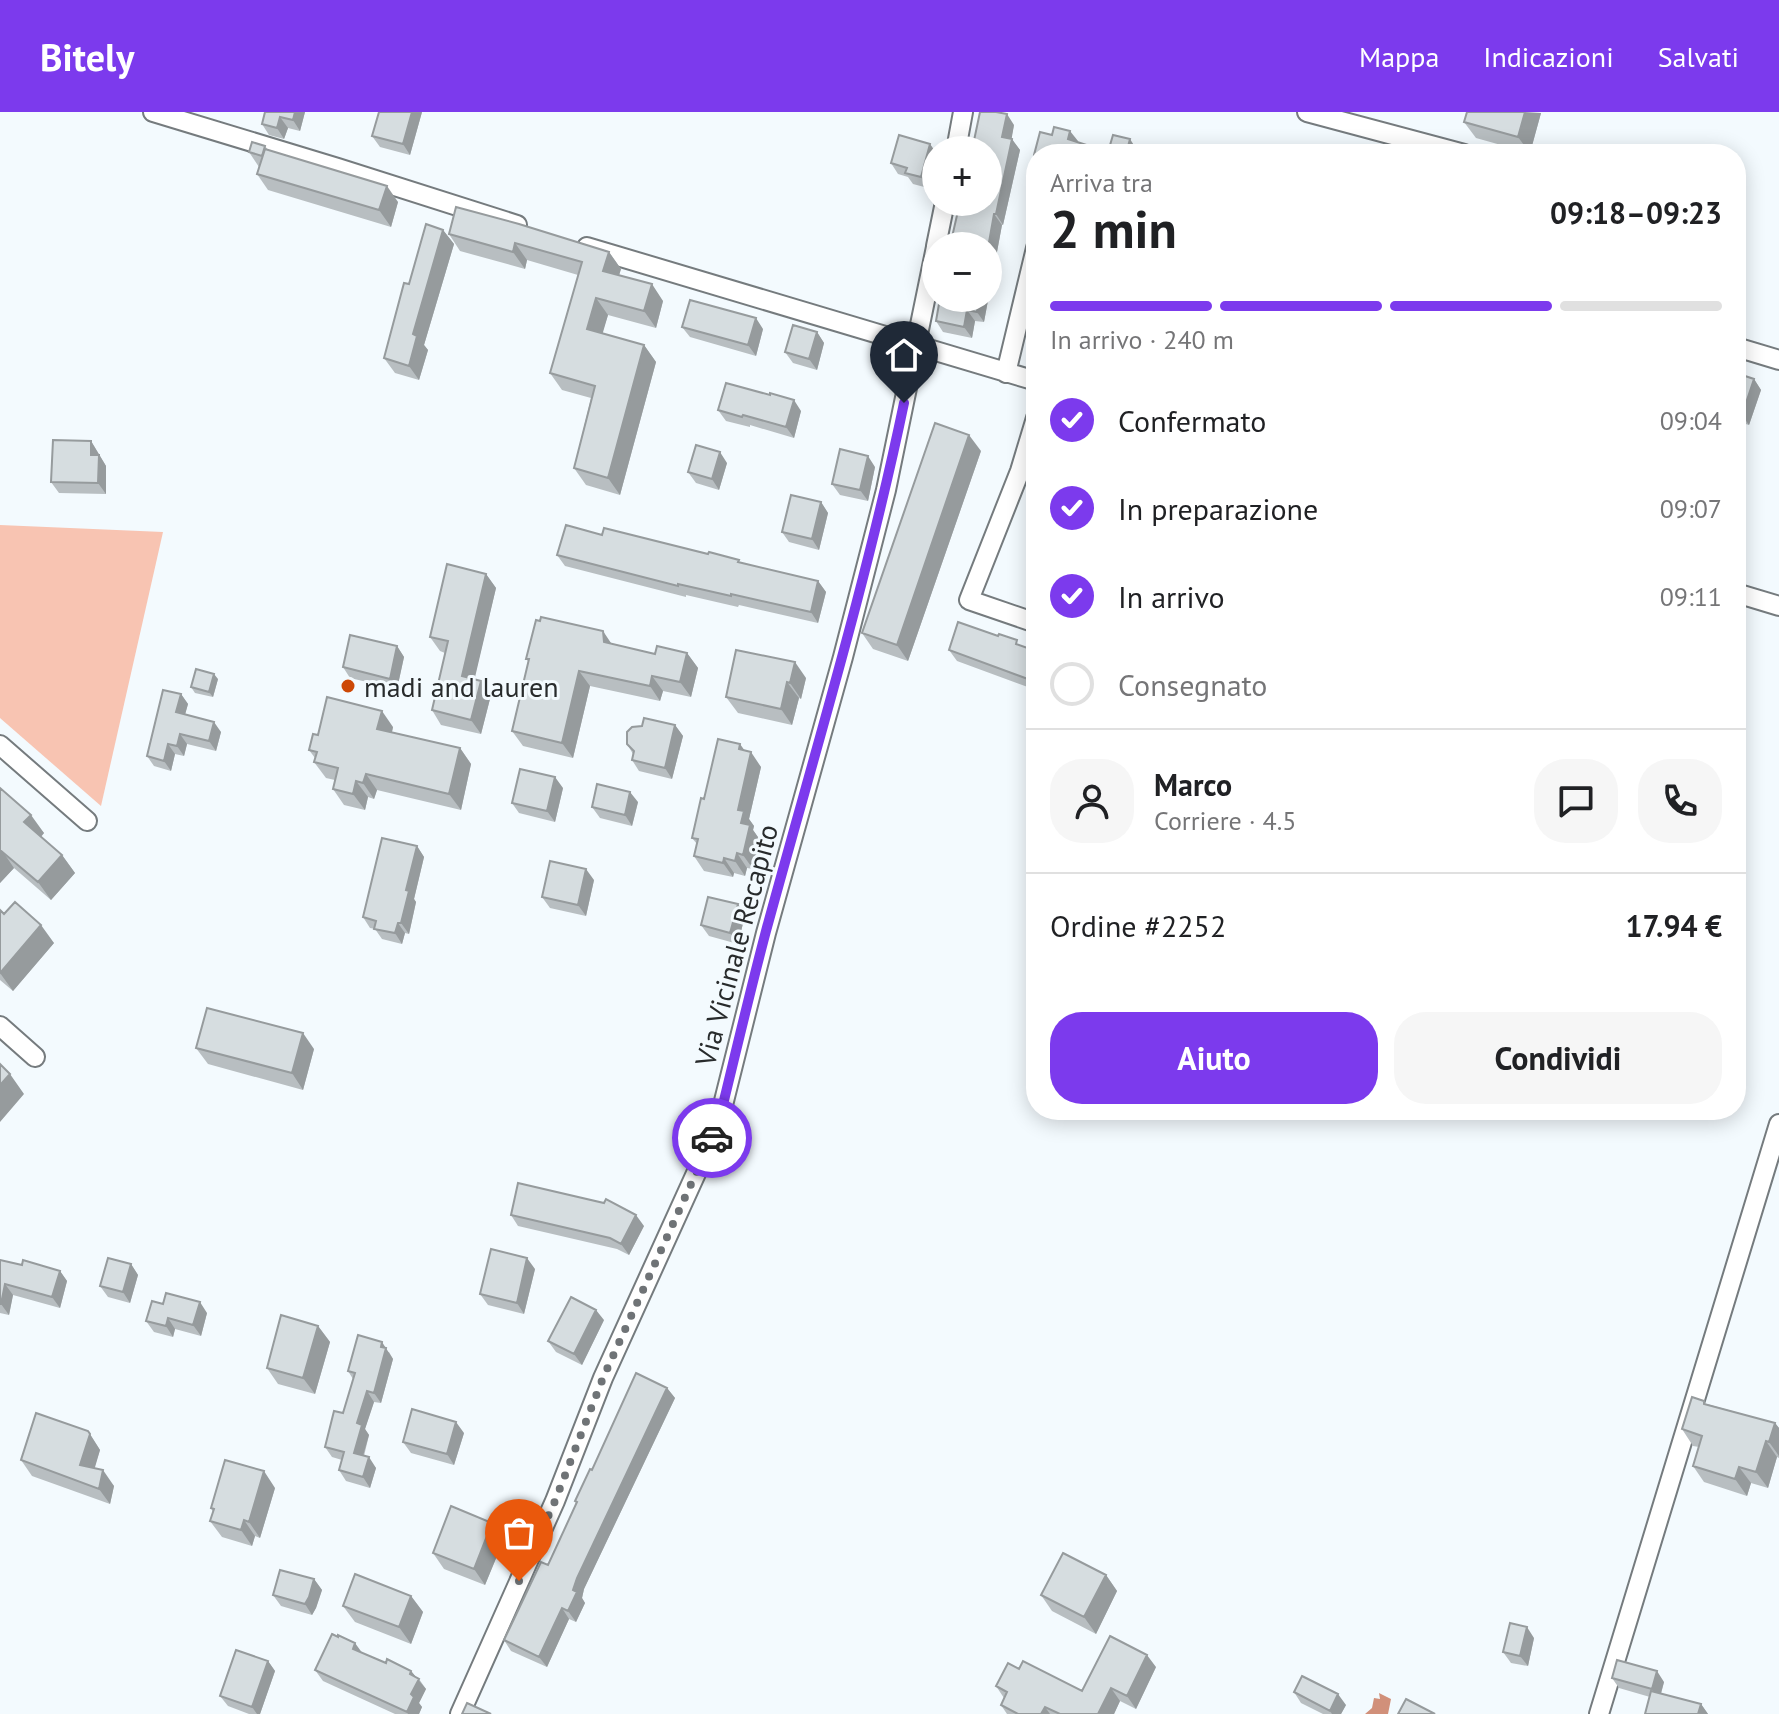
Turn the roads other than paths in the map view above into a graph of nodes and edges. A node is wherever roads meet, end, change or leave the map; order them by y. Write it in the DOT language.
graph roads {
  1 [pos="153,112"];
  2 [pos="963,112"];
  3 [pos="1307,112"];
  4 [pos="959,136"];
  5 [pos="1427,144"];
  6 [pos="534,230"];
  7 [pos="564,240"];
  8 [pos="1026,290"];
  9 [pos="923,312"];
  10 [pos="916,345"];
  11 [pos="1746,350"];
  12 [pos="1779,360"];
  13 [pos="1006,373"];
  14 [pos="1026,378"];
  15 [pos="1026,477"];
  16 [pos="1746,596"];
  17 [pos="1779,606"];
  18 [pos="1026,620"];
  19 [pos="0,745"];
  20 [pos="87,821"];
  21 [pos="0,1026"];
  22 [pos="35,1057"];
  23 [pos="1779,1124"];
  24 [pos="460,1714"];
  25 [pos="1599,1714"];
  1 -- 6 [label="street"];
  2 -- 4 [label="street"];
  3 -- 5 [label="street"];
  7 -- 10 [label="street"];
  8 -- 13 [label="street"];
  9 -- 10 [label="street, Via Vicinale Recapito"];
  10 -- 13 [label="street"];
  10 -- 24 [label="street, Via Vicinale Recapito"];
  11 -- 12 [label="street"];
  13 -- 14 [label="street"];
  15 -- 18 [label="street"];
  16 -- 17 [label="street"];
  19 -- 20 [label="street"];
  21 -- 22 [label="street"];
  23 -- 25 [label="street"];
}
